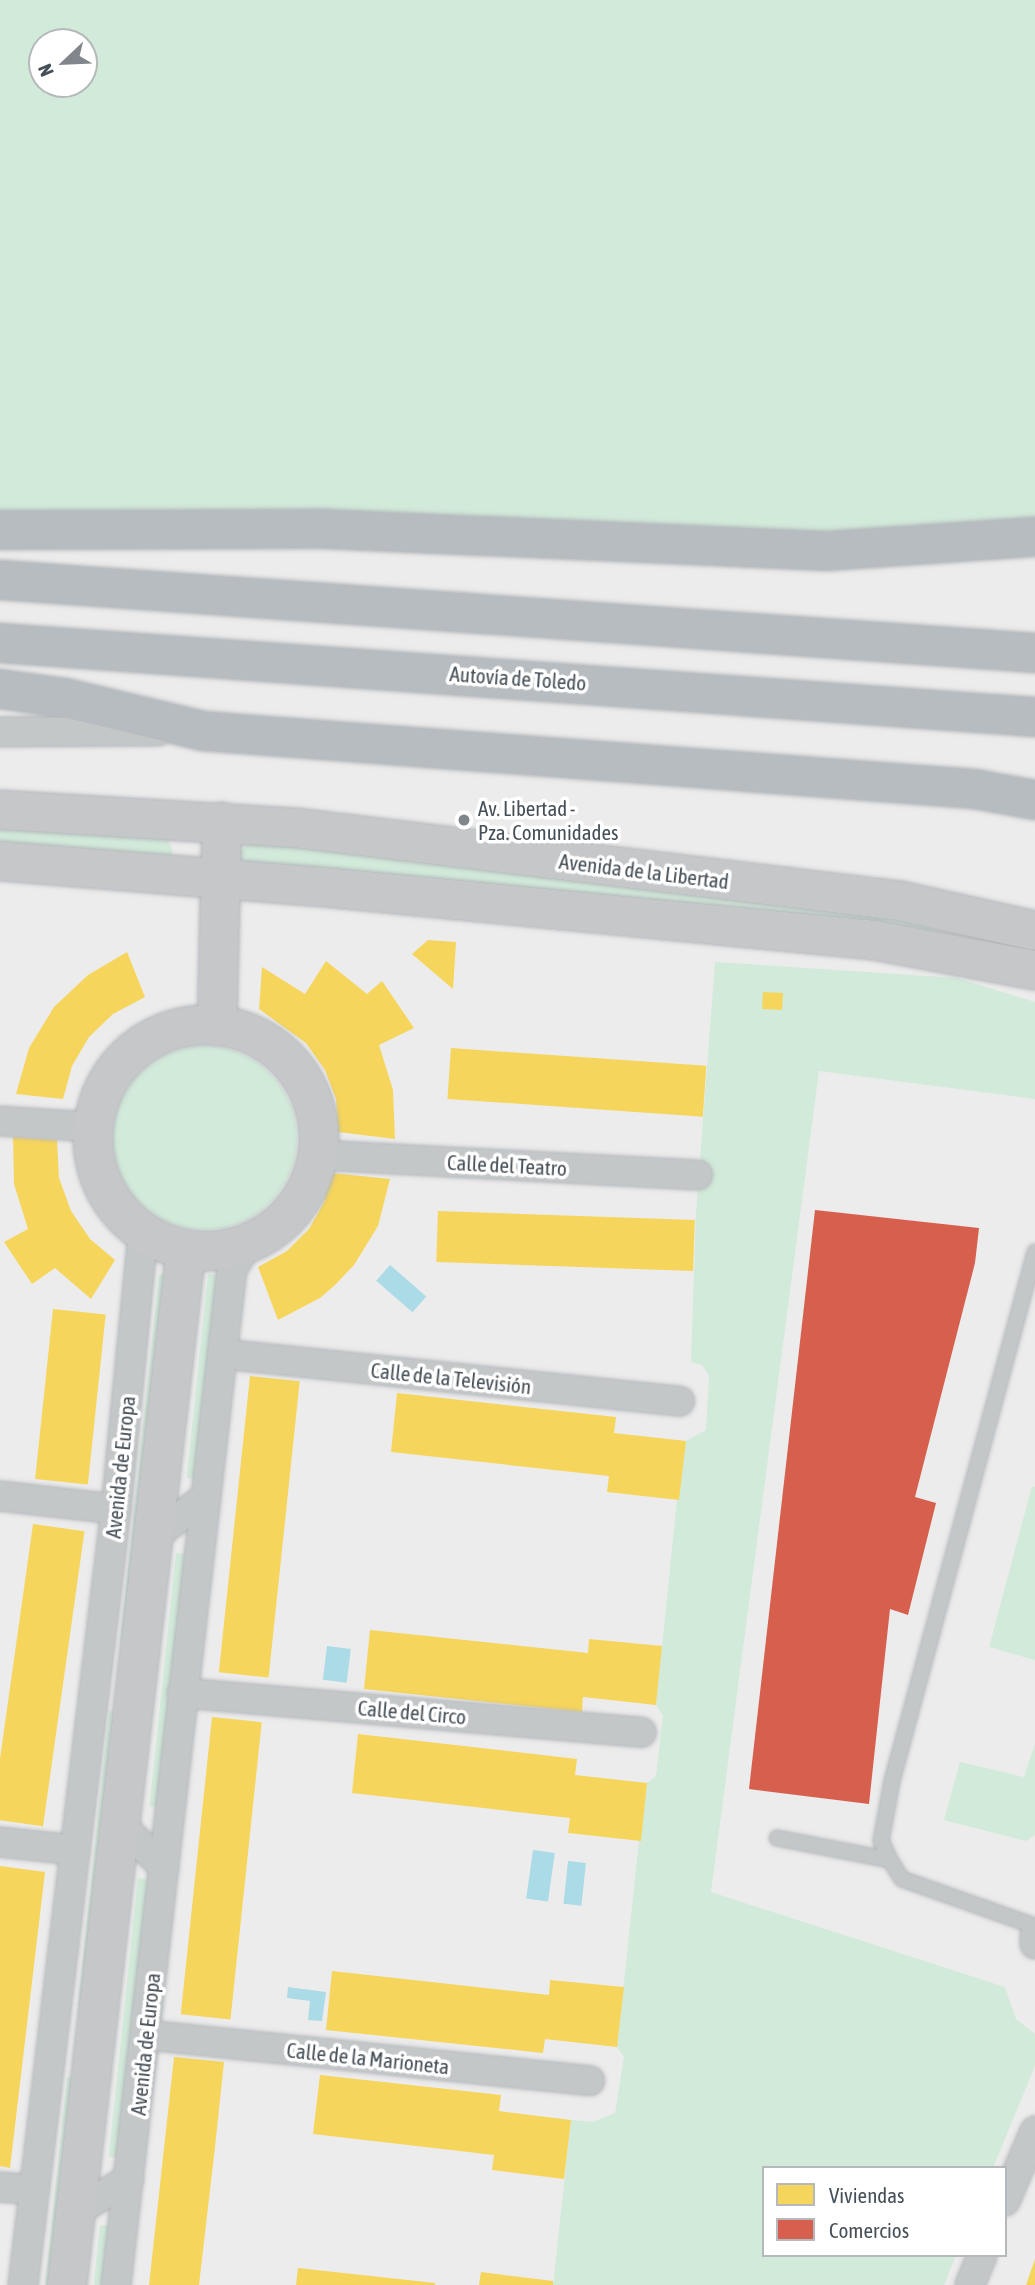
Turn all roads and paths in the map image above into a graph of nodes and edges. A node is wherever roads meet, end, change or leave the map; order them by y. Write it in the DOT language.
graph roads {
  1 [pos="0,530"];
  2 [pos="1035,537"];
  3 [pos="0,580"];
  4 [pos="0,643"];
  5 [pos="1035,653"];
  6 [pos="0,689"];
  7 [pos="1035,717"];
  8 [pos="203,730"];
  9 [pos="0,732"];
  10 [pos="1023,796"];
  11 [pos="0,810"];
  12 [pos="222,822"];
  13 [pos="0,861"];
  14 [pos="220,881"];
  15 [pos="1035,931"];
  16 [pos="1035,970"];
  17 [pos="217,1026"];
  18 [pos="0,1121"];
  19 [pos="94,1127"];
  20 [pos="317,1155"];
  21 [pos="697,1175"];
  22 [pos="143,1232"];
  23 [pos="248,1243"];
  24 [pos="186,1250"];
  25 [pos="1035,1252"];
  26 [pos="223,1354"];
  27 [pos="680,1401"];
  28 [pos="0,1496"];
  29 [pos="206,1497"];
  30 [pos="116,1509"];
  31 [pos="156,1535"];
  32 [pos="143,1653"];
  33 [pos="182,1693"];
  34 [pos="93,1702"];
  35 [pos="641,1731"];
  36 [pos="121,1825"];
  37 [pos="777,1838"];
  38 [pos="0,1842"];
  39 [pos="75,1850"];
  40 [pos="890,1860"];
  41 [pos="164,1867"];
  42 [pos="1035,1926"];
  43 [pos="1035,1936"];
  44 [pos="1035,1944"];
  45 [pos="56,2013"];
  46 [pos="147,2035"];
  47 [pos="93,2070"];
  48 [pos="590,2081"];
  49 [pos="1035,2131"];
  50 [pos="129,2179"];
  51 [pos="0,2187"];
  52 [pos="33,2190"];
  53 [pos="1007,2196"];
  54 [pos="77,2211"];
  55 [pos="981,2257"];
  56 [pos="23,2285"];
  57 [pos="67,2285"];
  58 [pos="116,2285"];
  59 [pos="970,2285"];
  1 -- 2 [label="highway"];
  3 -- 5 [label="highway"];
  4 -- 7 [label="highway, Autovía de Toledo"];
  6 -- 8 [label="highway"];
  8 -- 9 [label="street"];
  8 -- 10 [label="highway"];
  11 -- 12 [label="street, Avenida de la Libertad"];
  12 -- 14 [label="street"];
  12 -- 15 [label="street, Avenida de la Libertad"];
  13 -- 14 [label="street"];
  14 -- 16 [label="street"];
  14 -- 17 [label="street"];
  17 -- 19 [label="street"];
  17 -- 20 [label="street"];
  18 -- 19 [label="street"];
  19 -- 22 [label="street"];
  20 -- 21 [label="street, Calle del Teatro"];
  20 -- 23 [label="street"];
  22 -- 24 [label="street"];
  22 -- 30 [label="street, Avenida de Europa"];
  23 -- 24 [label="street"];
  23 -- 26 [label="street, Avenida de Europa"];
  24 -- 31 [label="street, Avenida de Europa"];
  25 -- 40 [label="lane"];
  26 -- 27 [label="street, Calle de la Televisión"];
  26 -- 29 [label="street, Avenida de Europa"];
  28 -- 30 [label="street"];
  29 -- 31 [label="street, Avenida de Europa"];
  29 -- 33 [label="street, Avenida de Europa"];
  30 -- 34 [label="street, Avenida de Europa"];
  31 -- 32 [label="street, Avenida de Europa"];
  32 -- 34 [label="street"];
  32 -- 36 [label="street, Avenida de Europa"];
  33 -- 35 [label="street, Calle del Circo"];
  33 -- 41 [label="street, Avenida de Europa"];
  34 -- 39 [label="street, Avenida de Europa"];
  36 -- 41 [label="street"];
  36 -- 47 [label="street, Avenida de Europa"];
  37 -- 40 [label="lane"];
  38 -- 39 [label="street"];
  39 -- 45 [label="street, Avenida de Europa"];
  40 -- 42 [label="lane"];
  41 -- 46 [label="street, Avenida de Europa"];
  43 -- 44 [label="street"];
  45 -- 47 [label="street"];
  45 -- 52 [label="street, Avenida de Europa"];
  46 -- 48 [label="street, Calle de la Marioneta"];
  46 -- 50 [label="street, Avenida de Europa"];
  47 -- 54 [label="street, Avenida de Europa"];
  49 -- 53 [label="street"];
  50 -- 54 [label="street"];
  50 -- 58 [label="street, Avenida de Europa"];
  51 -- 52 [label="street"];
  52 -- 56 [label="street, Avenida de Europa"];
  54 -- 57 [label="street, Avenida de Europa"];
  55 -- 59 [label="street"];
}
